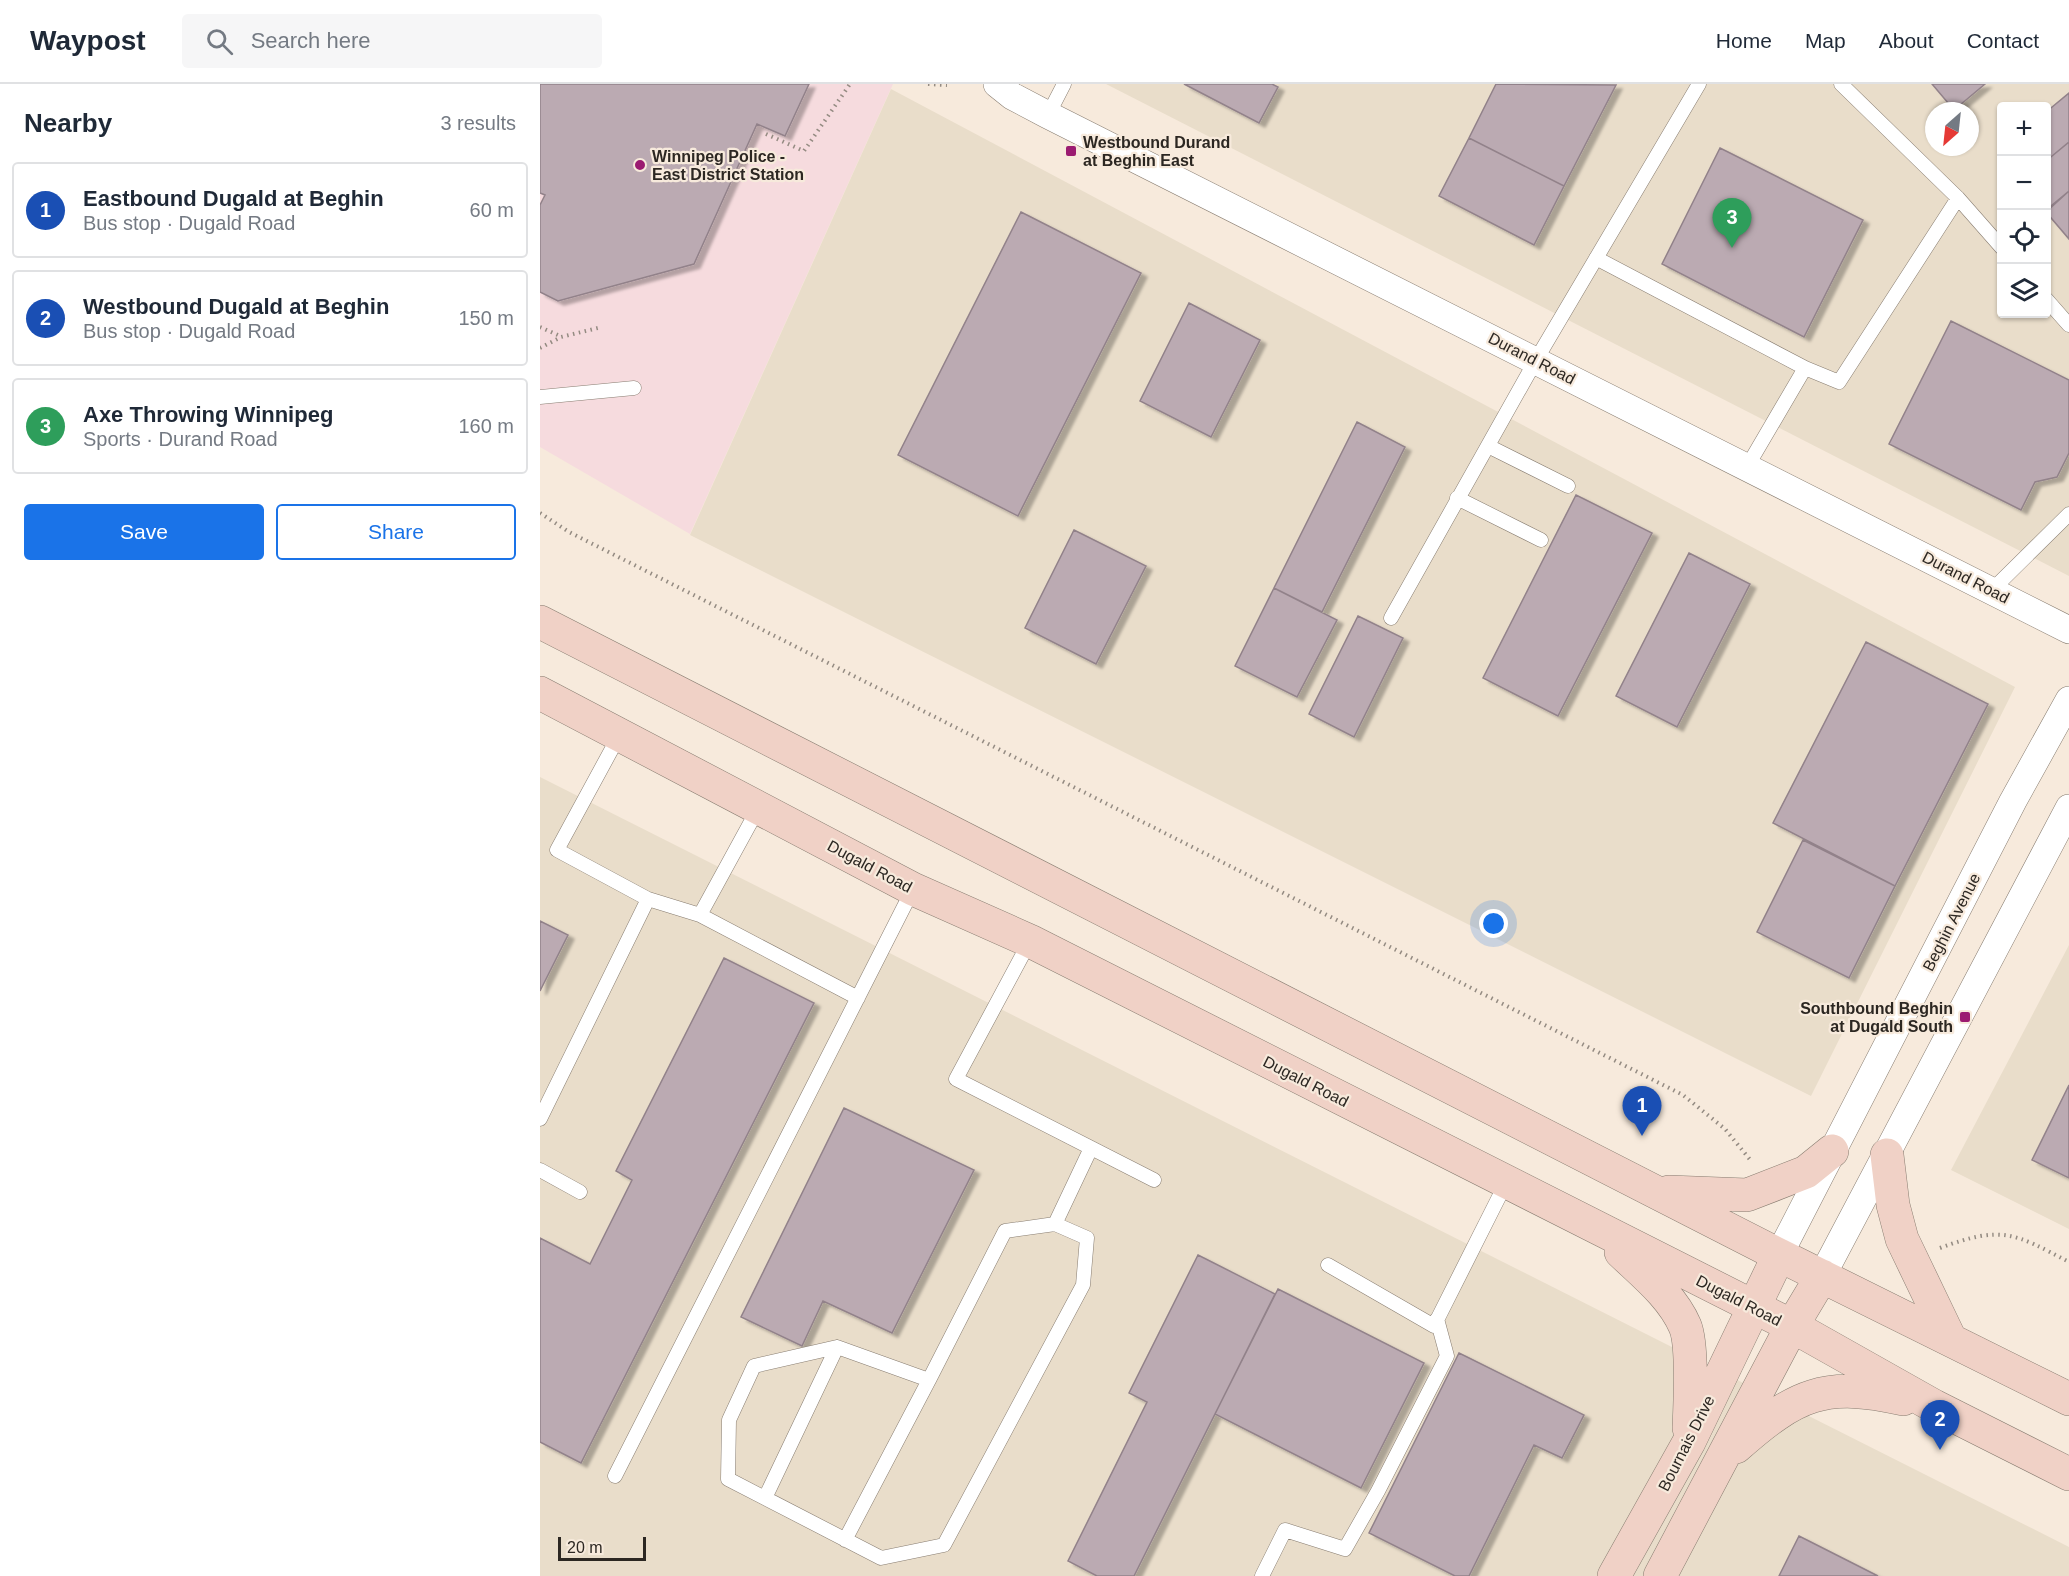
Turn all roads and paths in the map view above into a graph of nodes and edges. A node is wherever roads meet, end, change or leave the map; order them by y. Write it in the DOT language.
graph roads {
  1 [pos="850,84"];
  2 [pos="928,84"];
  3 [pos="997,84"];
  4 [pos="1064,84"];
  5 [pos="1699,84"];
  6 [pos="1840,84"];
  7 [pos="947,85"];
  8 [pos="1048,115"];
  9 [pos="766,134"];
  10 [pos="1958,198"];
  11 [pos="1997,243"];
  12 [pos="1596,258"];
  13 [pos="2051,305"];
  14 [pos="2069,325"];
  15 [pos="540,327"];
  16 [pos="598,328"];
  17 [pos="561,337"];
  18 [pos="540,348"];
  19 [pos="1536,360"];
  20 [pos="1805,368"];
  21 [pos="634,388"];
  22 [pos="540,397"];
  23 [pos="1488,446"];
  24 [pos="1747,467"];
  25 [pos="1568,486"];
  26 [pos="1457,498"];
  27 [pos="540,513"];
  28 [pos="2069,514"];
  29 [pos="1541,540"];
  30 [pos="1992,590"];
  31 [pos="1391,618"];
  32 [pos="540,622"];
  33 [pos="2069,630"];
  34 [pos="540,693"];
  35 [pos="2069,700"];
  36 [pos="620,734"];
  37 [pos="760,807"];
  38 [pos="2065,823"];
  39 [pos="913,889"];
  40 [pos="648,899"];
  41 [pos="700,915"];
  42 [pos="1030,941"];
  43 [pos="858,998"];
  44 [pos="540,1119"];
  45 [pos="1091,1148"];
  46 [pos="1832,1151"];
  47 [pos="1887,1155"];
  48 [pos="1749,1156"];
  49 [pos="540,1170"];
  50 [pos="1154,1180"];
  51 [pos="1506,1183"];
  52 [pos="1657,1191"];
  53 [pos="580,1192"];
  54 [pos="1055,1224"];
  55 [pos="1598,1230"];
  56 [pos="1937,1250"];
  57 [pos="1779,1255"];
  58 [pos="2069,1262"];
  59 [pos="1328,1265"];
  60 [pos="1822,1275"];
  61 [pos="1753,1307"];
  62 [pos="1437,1319"];
  63 [pos="1792,1326"];
  64 [pos="1950,1339"];
  65 [pos="837,1347"];
  66 [pos="929,1380"];
  67 [pos="2069,1399"];
  68 [pos="1934,1406"];
  69 [pos="1689,1442"];
  70 [pos="1721,1460"];
  71 [pos="2069,1474"];
  72 [pos="615,1476"];
  73 [pos="765,1498"];
  74 [pos="845,1540"];
  75 [pos="1262,1576"];
  76 [pos="1614,1576"];
  77 [pos="1660,1576"];
  1 -- 9 [label="path"];
  2 -- 7 [label="path"];
  3 -- 8 [label="street, Durand Road"];
  4 -- 8 [label="lane"];
  5 -- 12 [label="lane"];
  6 -- 10 [label="lane"];
  8 -- 19 [label="street, Durand Road"];
  10 -- 11 [label="lane"];
  10 -- 20 [label="lane"];
  12 -- 19 [label="lane"];
  12 -- 20 [label="lane"];
  13 -- 14 [label="lane"];
  15 -- 17 [label="path"];
  16 -- 17 [label="path"];
  17 -- 18 [label="path"];
  19 -- 23 [label="lane"];
  19 -- 24 [label="street, Durand Road"];
  20 -- 24 [label="lane"];
  21 -- 22 [label="lane"];
  23 -- 25 [label="lane"];
  23 -- 26 [label="lane"];
  24 -- 30 [label="street, Durand Road"];
  26 -- 29 [label="lane"];
  26 -- 31 [label="lane"];
  27 -- 48 [label="path"];
  28 -- 30 [label="lane"];
  30 -- 33 [label="street, Durand Road"];
  32 -- 52 [label="main road"];
  34 -- 36 [label="main road, Dugald Road"];
  35 -- 46 [label="street, Beghin Avenue"];
  36 -- 37 [label="main road, Dugald Road"];
  36 -- 40 [label="lane"];
  37 -- 39 [label="main road, Dugald Road"];
  37 -- 41 [label="lane"];
  38 -- 47 [label="street"];
  39 -- 42 [label="main road, Dugald Road"];
  39 -- 43 [label="lane"];
  40 -- 41 [label="lane"];
  40 -- 44 [label="lane"];
  41 -- 43 [label="lane"];
  42 -- 45 [label="lane"];
  42 -- 51 [label="main road, Dugald Road"];
  43 -- 72 [label="lane"];
  45 -- 50 [label="lane"];
  45 -- 54 [label="lane"];
  46 -- 52 [label="main road"];
  46 -- 57 [label="street, Beghin Avenue"];
  47 -- 60 [label="street"];
  47 -- 64 [label="main road"];
  49 -- 53 [label="lane"];
  51 -- 55 [label="main road, Dugald Road"];
  51 -- 62 [label="lane"];
  52 -- 57 [label="main road"];
  54 -- 66 [label="lane"];
  54 -- 74 [label="lane"];
  55 -- 61 [label="main road, Dugald Road"];
  55 -- 69 [label="main road"];
  56 -- 58 [label="path"];
  57 -- 60 [label="main road"];
  57 -- 61 [label="main road, Beghin Avenue"];
  59 -- 62 [label="lane"];
  60 -- 63 [label="main road"];
  60 -- 64 [label="main road"];
  61 -- 63 [label="main road, Dugald Road"];
  61 -- 69 [label="main road, Bournais Drive"];
  62 -- 75 [label="lane"];
  63 -- 68 [label="main road, Dugald Road"];
  63 -- 70 [label="main road"];
  64 -- 67 [label="main road"];
  65 -- 66 [label="lane"];
  65 -- 73 [label="lane"];
  65 -- 73 [label="lane"];
  66 -- 74 [label="lane"];
  68 -- 70 [label="main road"];
  68 -- 71 [label="main road, Dugald Road"];
  69 -- 76 [label="main road, Bournais Drive"];
  70 -- 77 [label="main road"];
  73 -- 74 [label="lane"];
}
